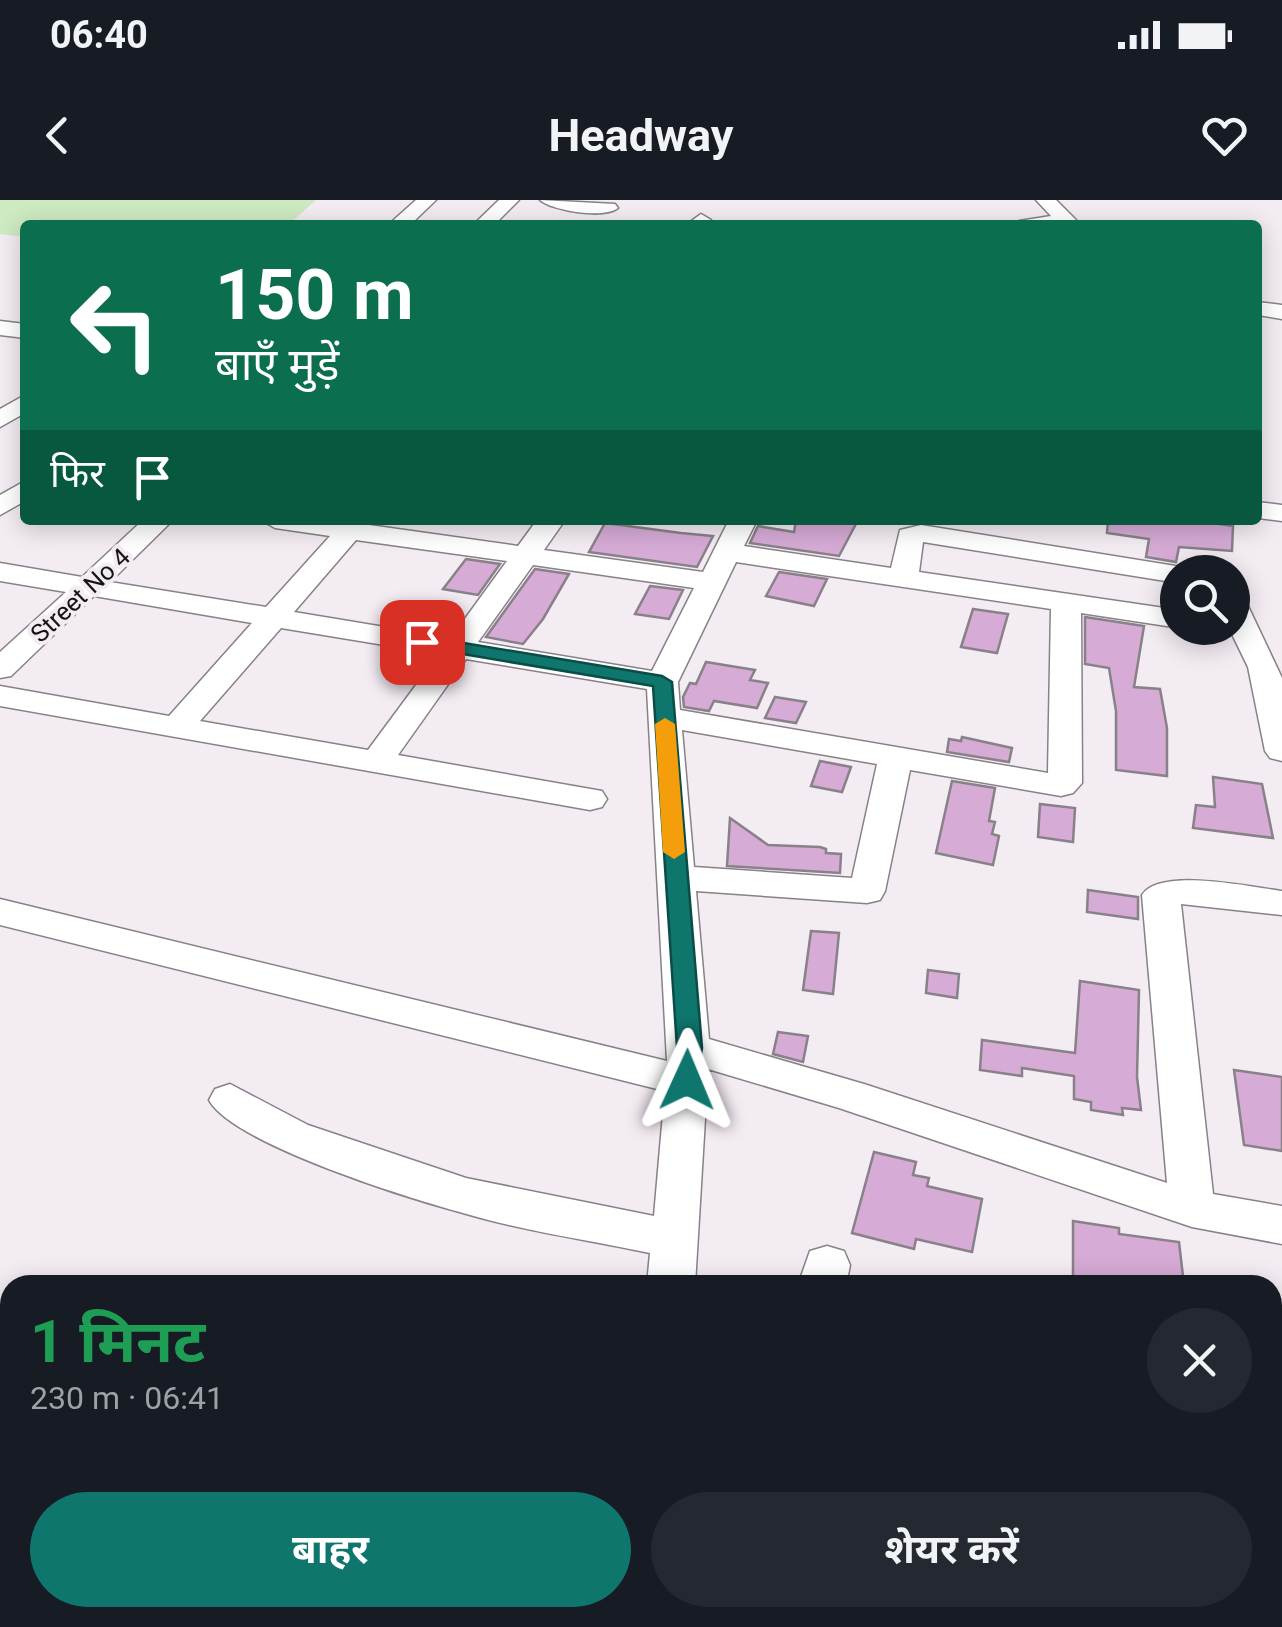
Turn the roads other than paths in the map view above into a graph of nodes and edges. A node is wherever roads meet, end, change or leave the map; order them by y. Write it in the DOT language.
graph roads {
  1 [pos="427,200"];
  2 [pos="510,200"];
  3 [pos="549,200"];
  4 [pos="1045,200"];
  5 [pos="608,208"];
  6 [pos="404,220"];
  7 [pos="489,220"];
  8 [pos="1066,220"];
  9 [pos="20,491"];
  10 [pos="0,507"];
  11 [pos="154,525"];
  12 [pos="355,525"];
  13 [pos="548,525"];
  14 [pos="728,551"];
  15 [pos="528,554"];
  16 [pos="1160,571"];
  17 [pos="0,572"];
  18 [pos="904,580"];
  19 [pos="88,587"];
  20 [pos="1066,604"];
  21 [pos="274,617"];
  22 [pos="1160,617"];
  23 [pos="1250,636"];
  24 [pos="458,648"];
  25 [pos="1273,667"];
  26 [pos="0,670"];
  27 [pos="0,696"];
  28 [pos="663,699"];
  29 [pos="178,726"];
  30 [pos="1282,751"];
  31 [pos="896,756"];
  32 [pos="376,760"];
  33 [pos="590,799"];
  34 [pos="676,878"];
  35 [pos="1282,903"];
  36 [pos="0,912"];
  37 [pos="688,1064"];
  38 [pos="230,1100"];
  39 [pos="1192,1210"];
  40 [pos="1282,1226"];
  41 [pos="674,1239"];
  42 [pos="671,1275"];
  1 -- 6 [label="street"];
  2 -- 7 [label="street"];
  3 -- 5 [label="street"];
  4 -- 8 [label="street"];
  9 -- 10 [label="street"];
  11 -- 19 [label="street, Street No 4"];
  12 -- 15 [label="street"];
  12 -- 21 [label="street"];
  13 -- 15 [label="street"];
  14 -- 15 [label="street"];
  14 -- 18 [label="street"];
  14 -- 28 [label="street"];
  15 -- 24 [label="street"];
  16 -- 18 [label="street"];
  17 -- 19 [label="street"];
  18 -- 20 [label="street"];
  19 -- 21 [label="street"];
  19 -- 26 [label="street, Street No 4"];
  20 -- 22 [label="street"];
  20 -- 31 [label="street"];
  21 -- 24 [label="street"];
  21 -- 29 [label="street"];
  23 -- 25 [label="street"];
  24 -- 28 [label="street"];
  24 -- 32 [label="street"];
  25 -- 30 [label="street"];
  27 -- 29 [label="street"];
  28 -- 31 [label="street"];
  28 -- 34 [label="street"];
  29 -- 32 [label="street"];
  31 -- 34 [label="street"];
  32 -- 33 [label="street"];
  34 -- 37 [label="street"];
  35 -- 39 [label="street"];
  36 -- 37 [label="street"];
  37 -- 39 [label="street"];
  37 -- 41 [label="street"];
  38 -- 41 [label="street"];
  39 -- 40 [label="street"];
  41 -- 42 [label="street"];
}
